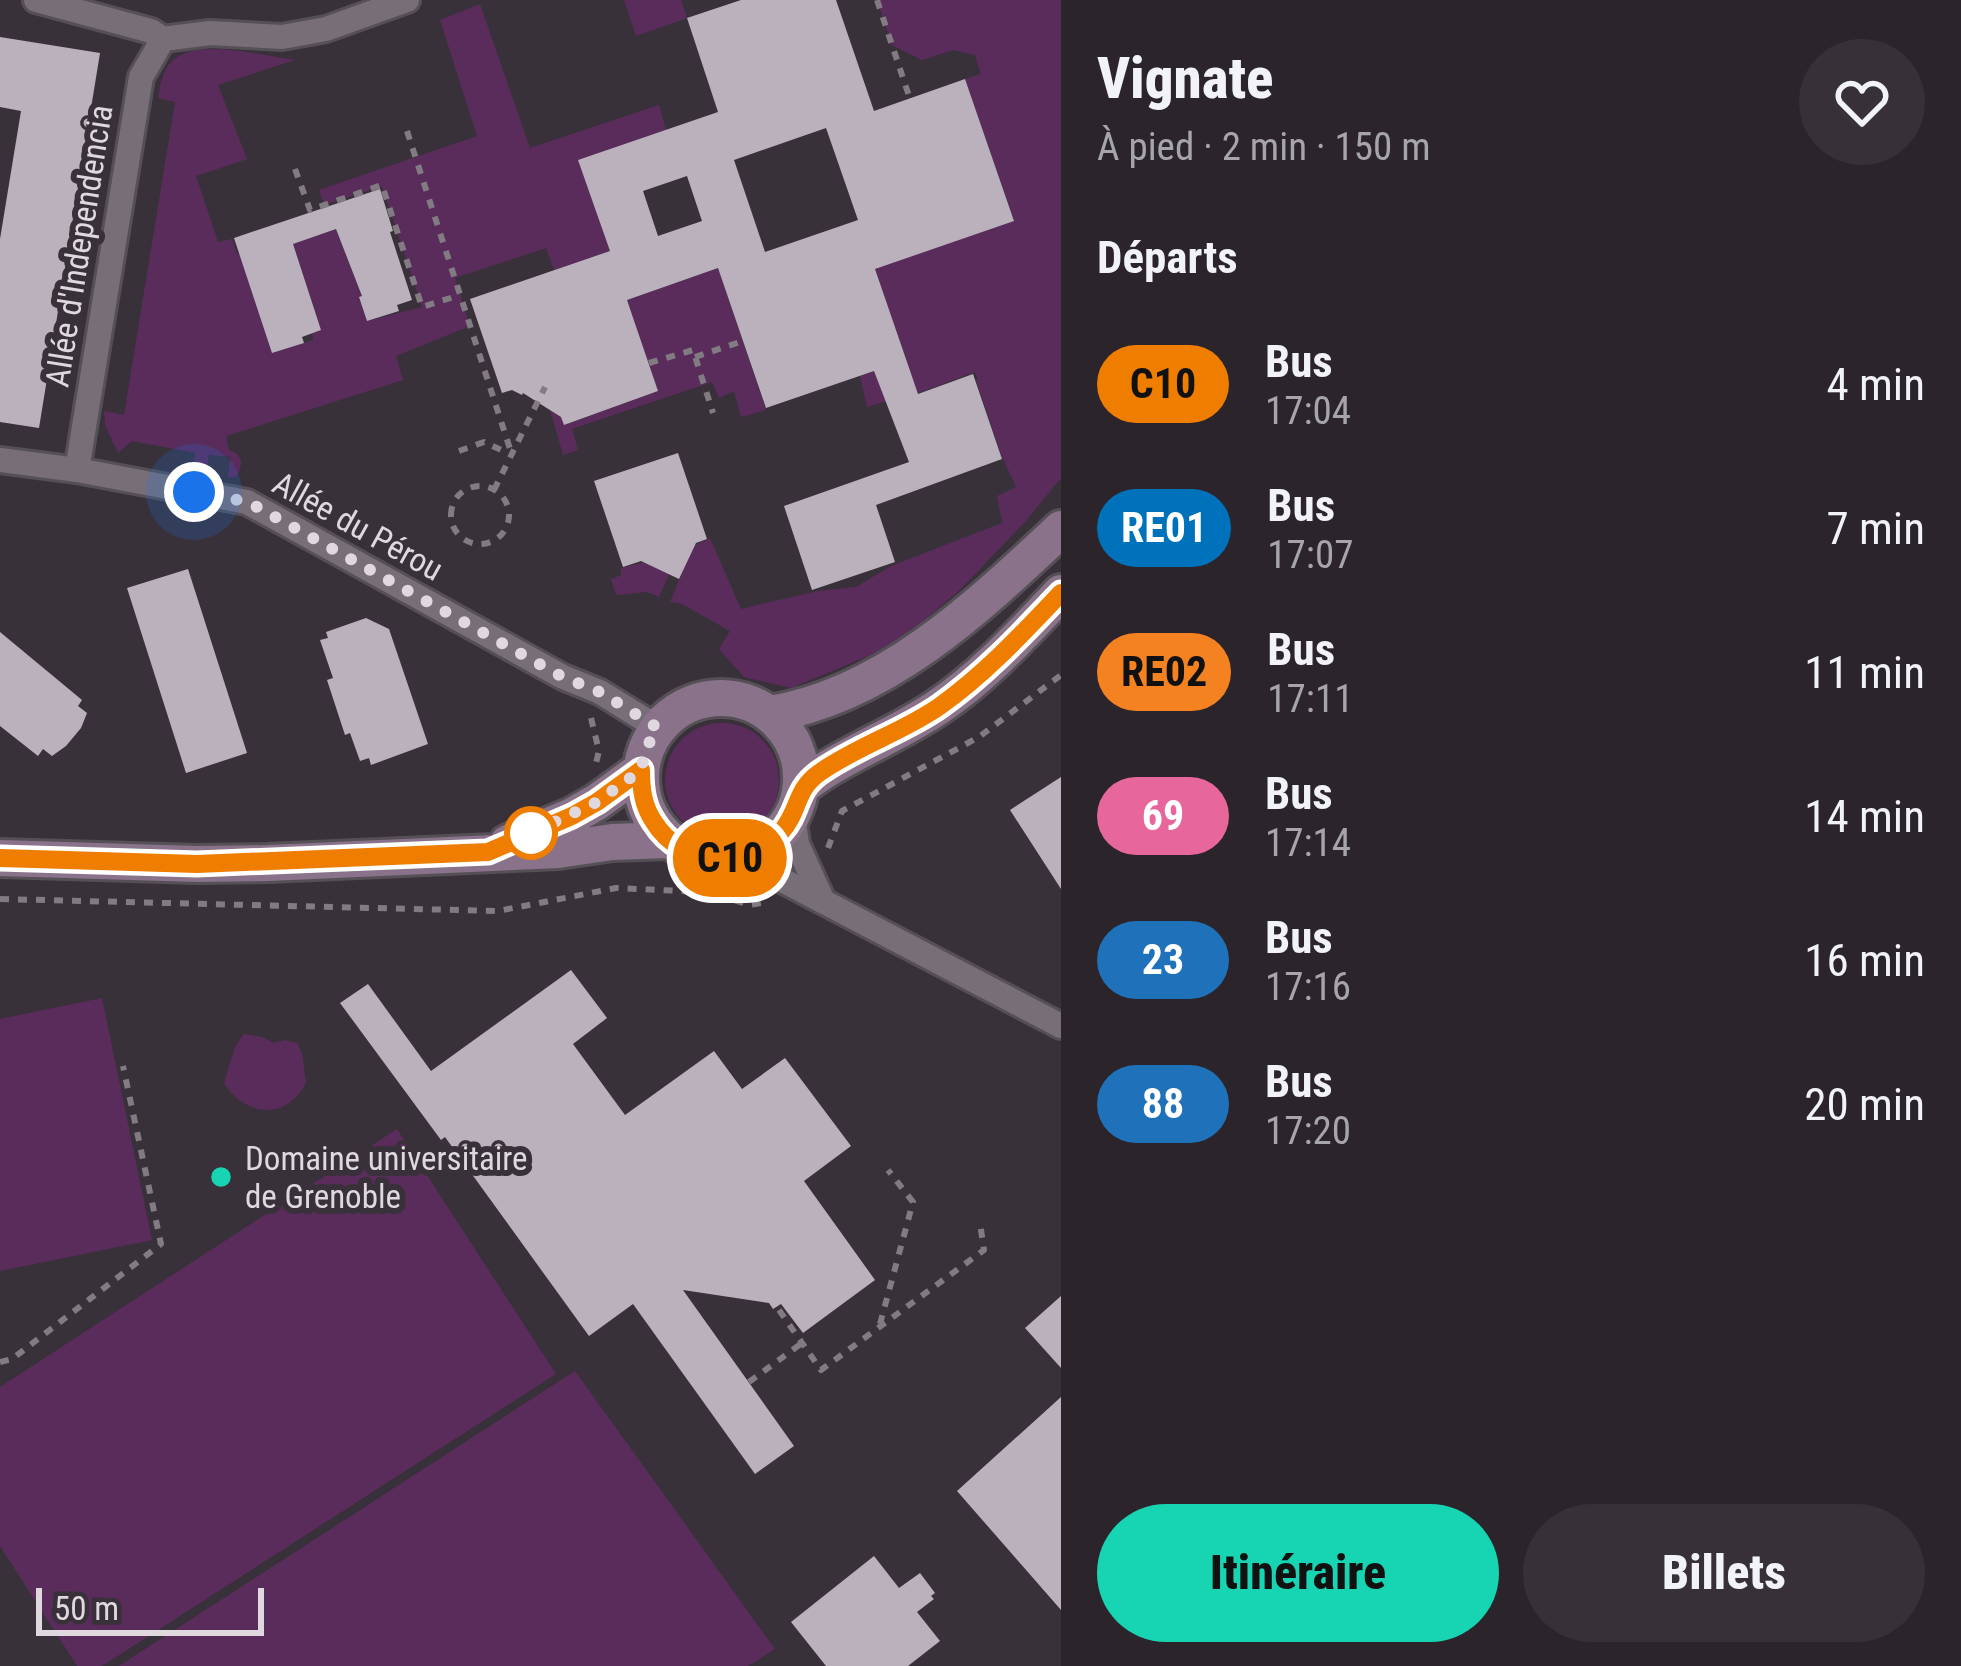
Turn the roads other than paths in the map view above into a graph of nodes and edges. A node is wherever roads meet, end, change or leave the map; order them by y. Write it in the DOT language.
graph roads {
  1 [pos="36,0"];
  2 [pos="407,0"];
  3 [pos="163,40"];
  4 [pos="0,460"];
  5 [pos="76,470"];
  6 [pos="1061,529"];
  7 [pos="1061,593"];
  8 [pos="770,714"];
  9 [pos="658,728"];
  10 [pos="641,770"];
  11 [pos="797,801"];
  12 [pos="669,840"];
  13 [pos="488,852"];
  14 [pos="0,858"];
  15 [pos="725,859"];
  16 [pos="823,901"];
  17 [pos="1061,1026"];
  1 -- 3 [label="street"];
  2 -- 3 [label="street"];
  3 -- 5 [label="street, Allée d'Independencia"];
  4 -- 5 [label="street, Allée du Pérou"];
  5 -- 9 [label="street, Allée du Pérou"];
  6 -- 8 [label="street"];
  7 -- 11 [label="street"];
  8 -- 9 [label="street"];
  8 -- 11 [label="street"];
  9 -- 10 [label="street"];
  10 -- 12 [label="street"];
  10 -- 13 [label="street"];
  11 -- 15 [label="street"];
  11 -- 16 [label="street"];
  12 -- 13 [label="street"];
  12 -- 15 [label="street"];
  13 -- 14 [label="street"];
  15 -- 16 [label="street"];
  16 -- 17 [label="street"];
}
